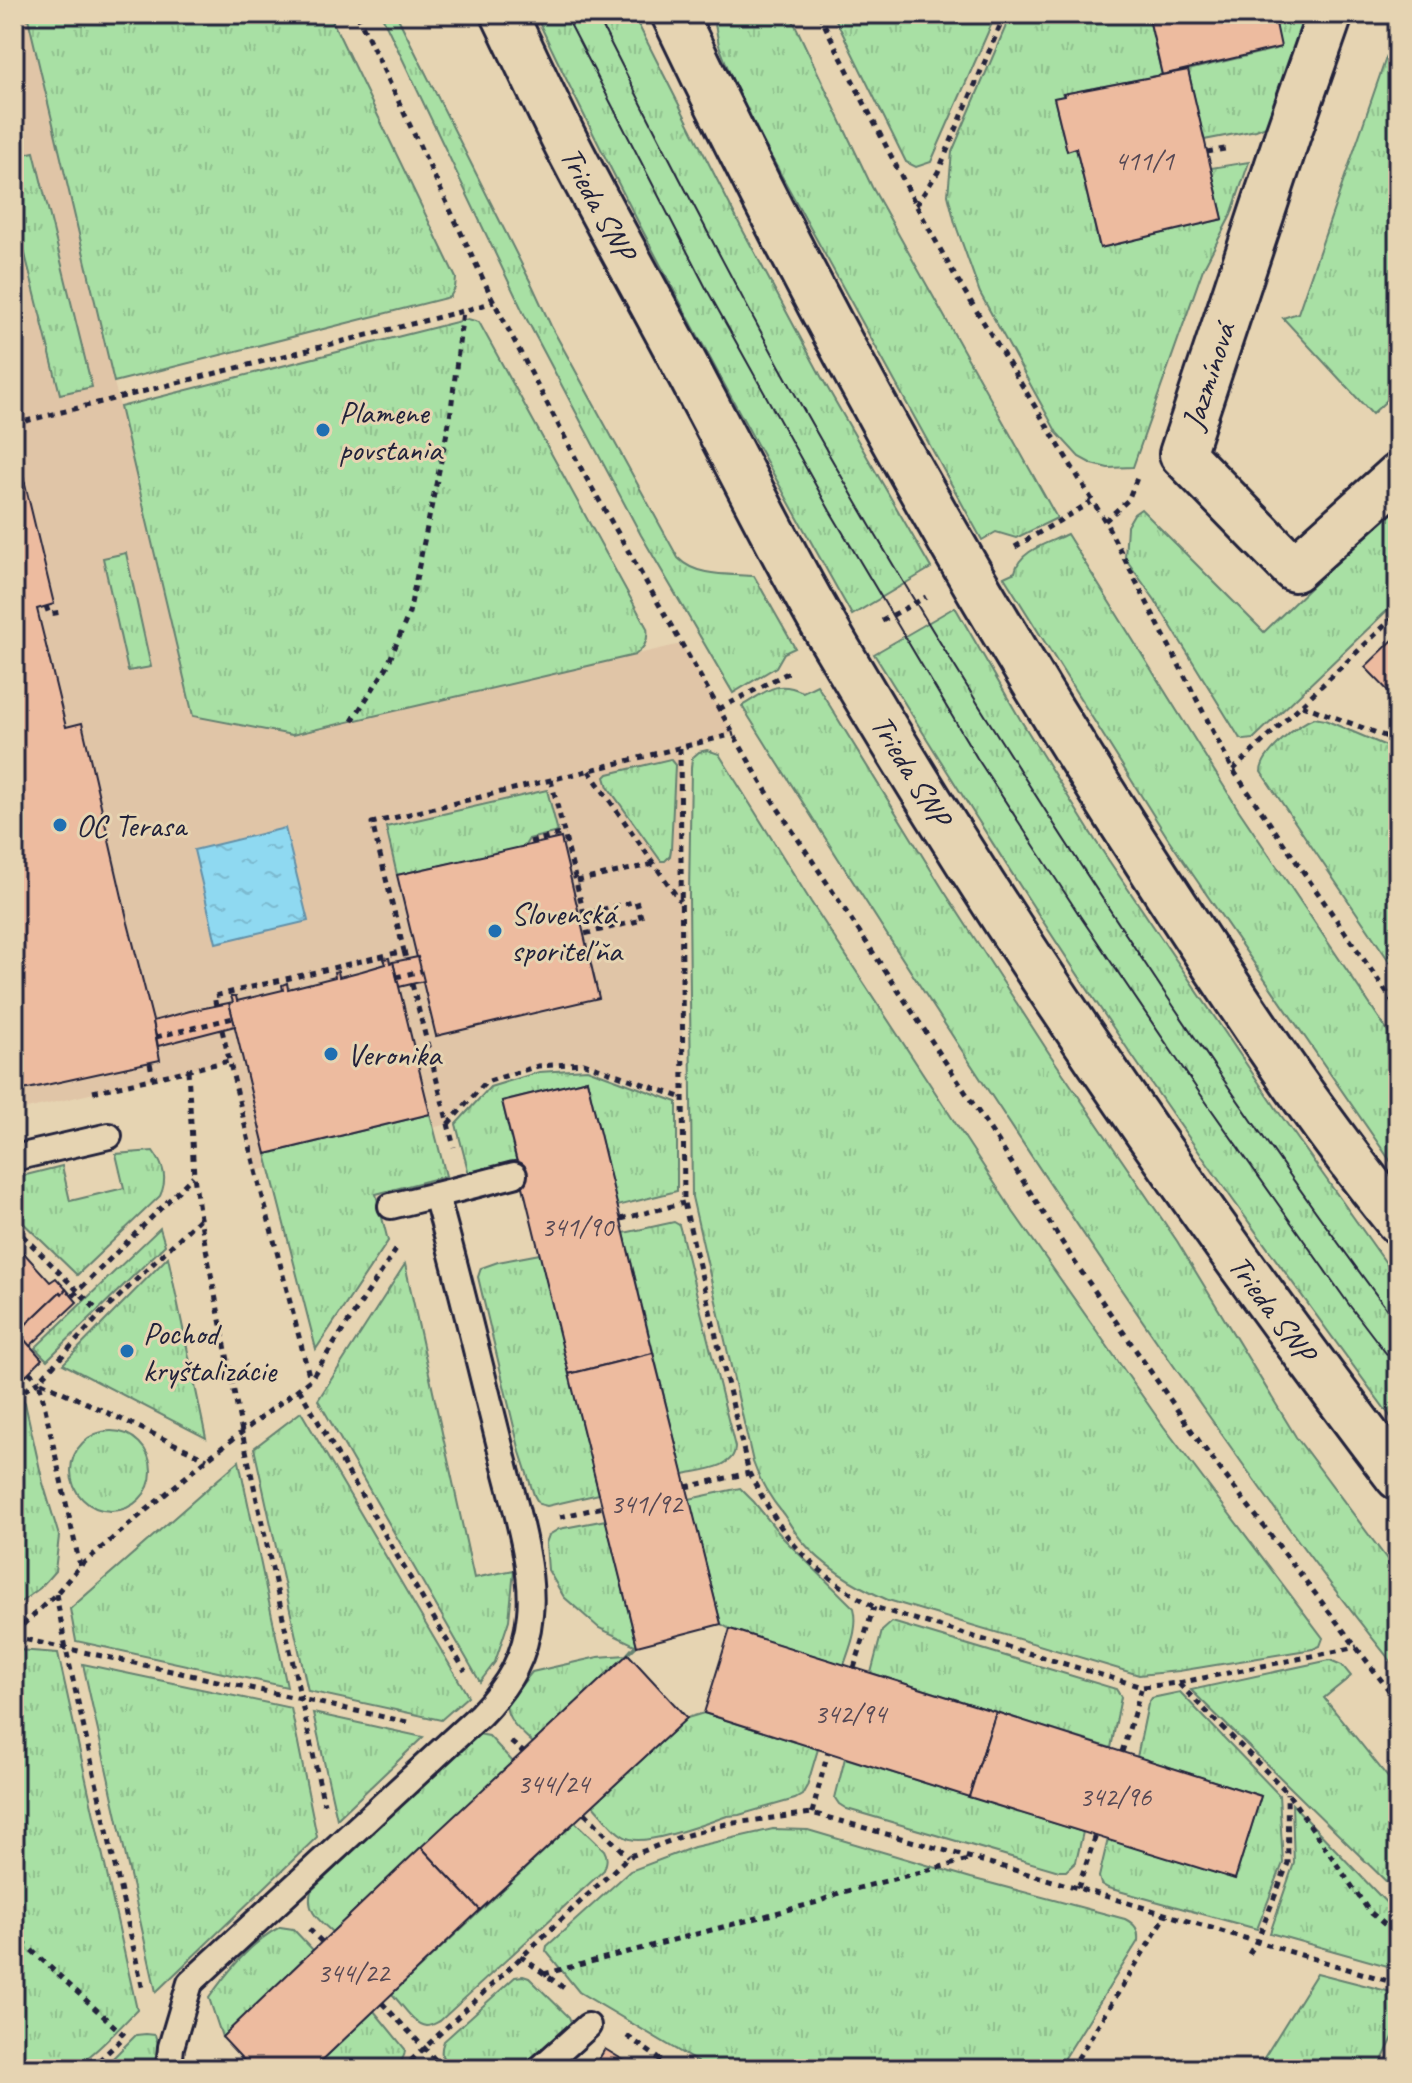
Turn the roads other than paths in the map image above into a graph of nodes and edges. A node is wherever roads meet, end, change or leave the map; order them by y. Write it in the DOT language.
graph roads {
  1 [pos="504,14"];
  2 [pos="674,14"];
  3 [pos="1330,14"];
  4 [pos="1398,476"];
  5 [pos="109,1136"];
  6 [pos="14,1158"];
  7 [pos="514,1175"];
  8 [pos="436,1195"];
  9 [pos="391,1206"];
  10 [pos="1398,1221"];
  11 [pos="1398,1477"];
  12 [pos="588,2026"];
  13 [pos="169,2069"];
  14 [pos="540,2069"];
  1 -- 11 [label="street, Trieda SNP"];
  2 -- 10 [label="street"];
  3 -- 4 [label="street, Jazmínová"];
  5 -- 6 [label="lane"];
  7 -- 8 [label="lane"];
  8 -- 9 [label="lane"];
  8 -- 13 [label="lane"];
  12 -- 14 [label="lane"];
}
